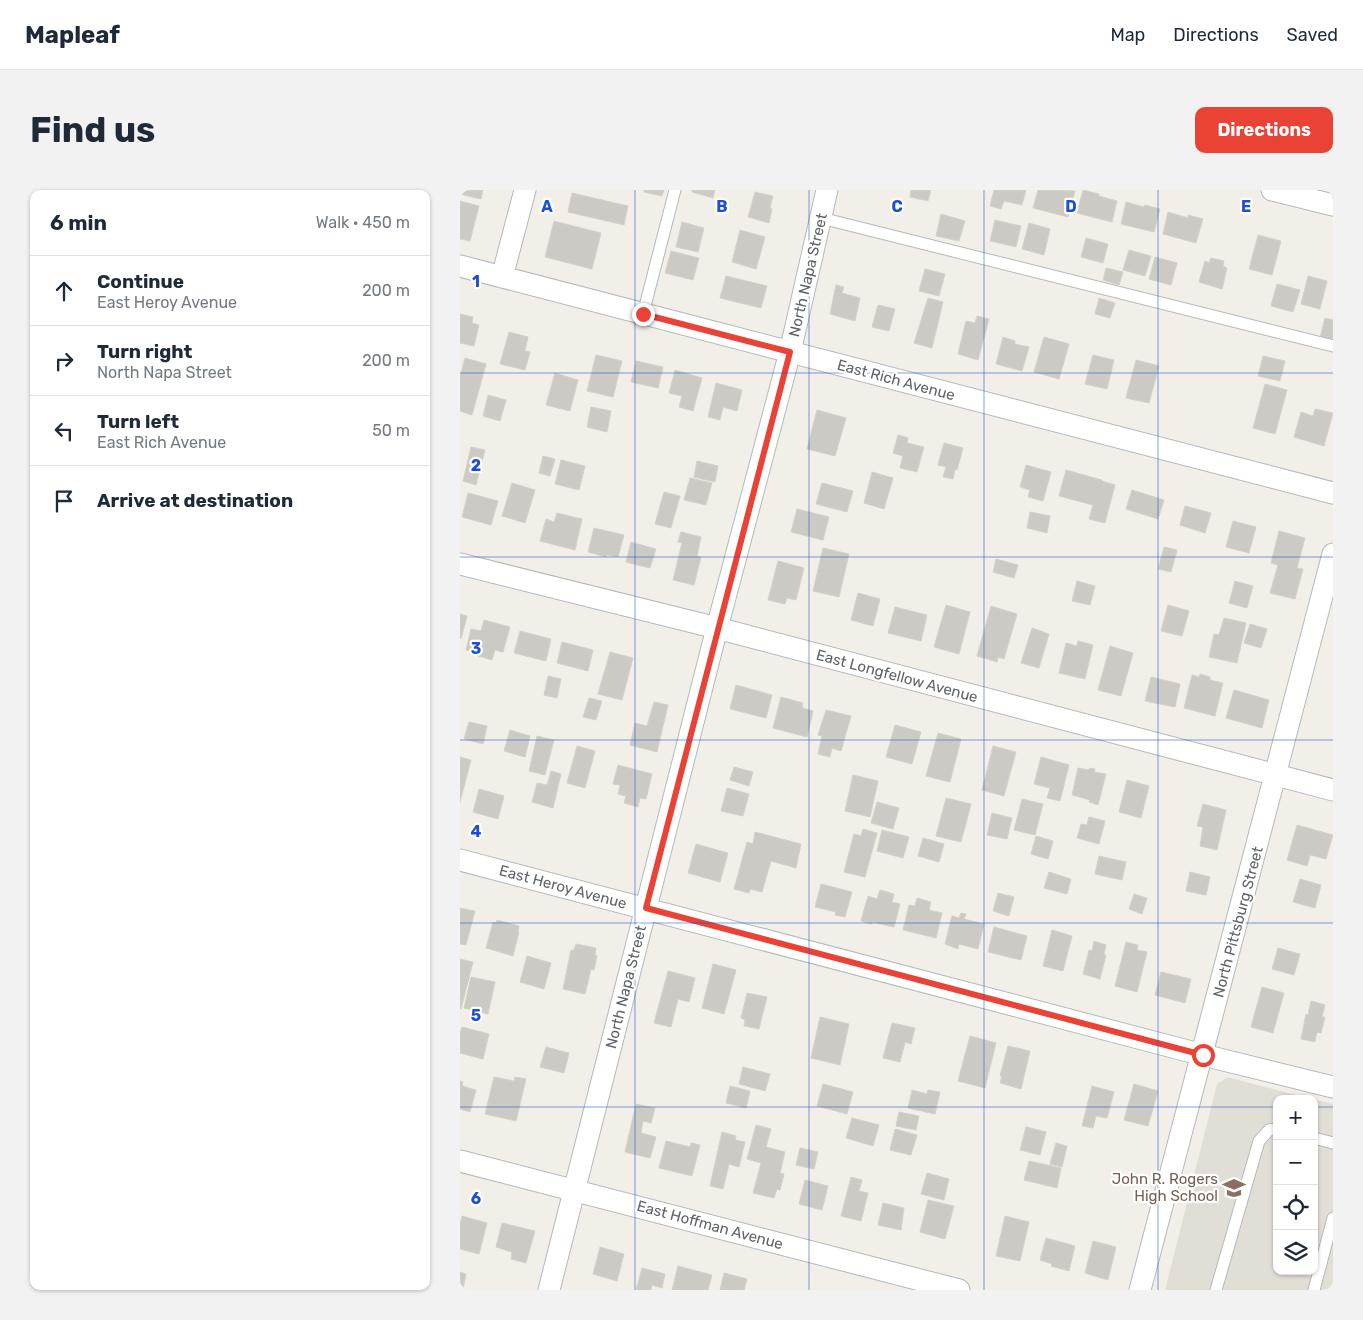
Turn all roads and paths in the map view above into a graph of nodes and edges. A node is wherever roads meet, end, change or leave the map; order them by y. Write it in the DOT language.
graph roads {
  1 [pos="525,190"];
  2 [pos="675,190"];
  3 [pos="827,190"];
  4 [pos="1272,190"];
  5 [pos="1333,205"];
  6 [pos="821,218"];
  7 [pos="460,266"];
  8 [pos="502,277"];
  9 [pos="643,314"];
  10 [pos="1333,346"];
  11 [pos="790,352"];
  12 [pos="1333,494"];
  13 [pos="1333,554"];
  14 [pos="460,564"];
  15 [pos="717,628"];
  16 [pos="1276,775"];
  17 [pos="1333,790"];
  18 [pos="460,860"];
  19 [pos="646,908"];
  20 [pos="1203,1055"];
  21 [pos="1333,1087"];
  22 [pos="1273,1130"];
  23 [pos="1318,1139"];
  24 [pos="1333,1143"];
  25 [pos="460,1161"];
  26 [pos="575,1190"];
  27 [pos="1333,1218"];
  28 [pos="549,1290"];
  29 [pos="959,1290"];
  30 [pos="1140,1290"];
  31 [pos="1216,1290"];
  32 [pos="1314,1290"];
  1 -- 8 [label="street"];
  2 -- 9 [label="lane"];
  3 -- 6 [label="street, North Napa Street"];
  4 -- 5 [label="street"];
  6 -- 10 [label="lane"];
  6 -- 11 [label="street, North Napa Street"];
  7 -- 8 [label="street, East Rich Avenue"];
  8 -- 9 [label="street, East Rich Avenue"];
  9 -- 11 [label="street, East Rich Avenue"];
  11 -- 12 [label="street, East Rich Avenue"];
  11 -- 15 [label="street, North Napa Street"];
  13 -- 16 [label="street, North Pittsburg Street"];
  14 -- 15 [label="street, East Longfellow Avenue"];
  15 -- 16 [label="street, East Longfellow Avenue"];
  15 -- 19 [label="street, North Napa Street"];
  16 -- 17 [label="street, East Longfellow Avenue"];
  16 -- 20 [label="street, North Pittsburg Street"];
  18 -- 19 [label="street, East Heroy Avenue"];
  19 -- 20 [label="street, East Heroy Avenue"];
  19 -- 26 [label="street, North Napa Street"];
  20 -- 21 [label="street, East Heroy Avenue"];
  20 -- 30 [label="street, North Pittsburg Street"];
  22 -- 31 [label="lane"];
  23 -- 24 [label="lane"];
  25 -- 26 [label="street, East Hoffman Avenue"];
  26 -- 28 [label="street, North Napa Street"];
  26 -- 29 [label="street, East Hoffman Avenue"];
  27 -- 32 [label="lane"];
}
